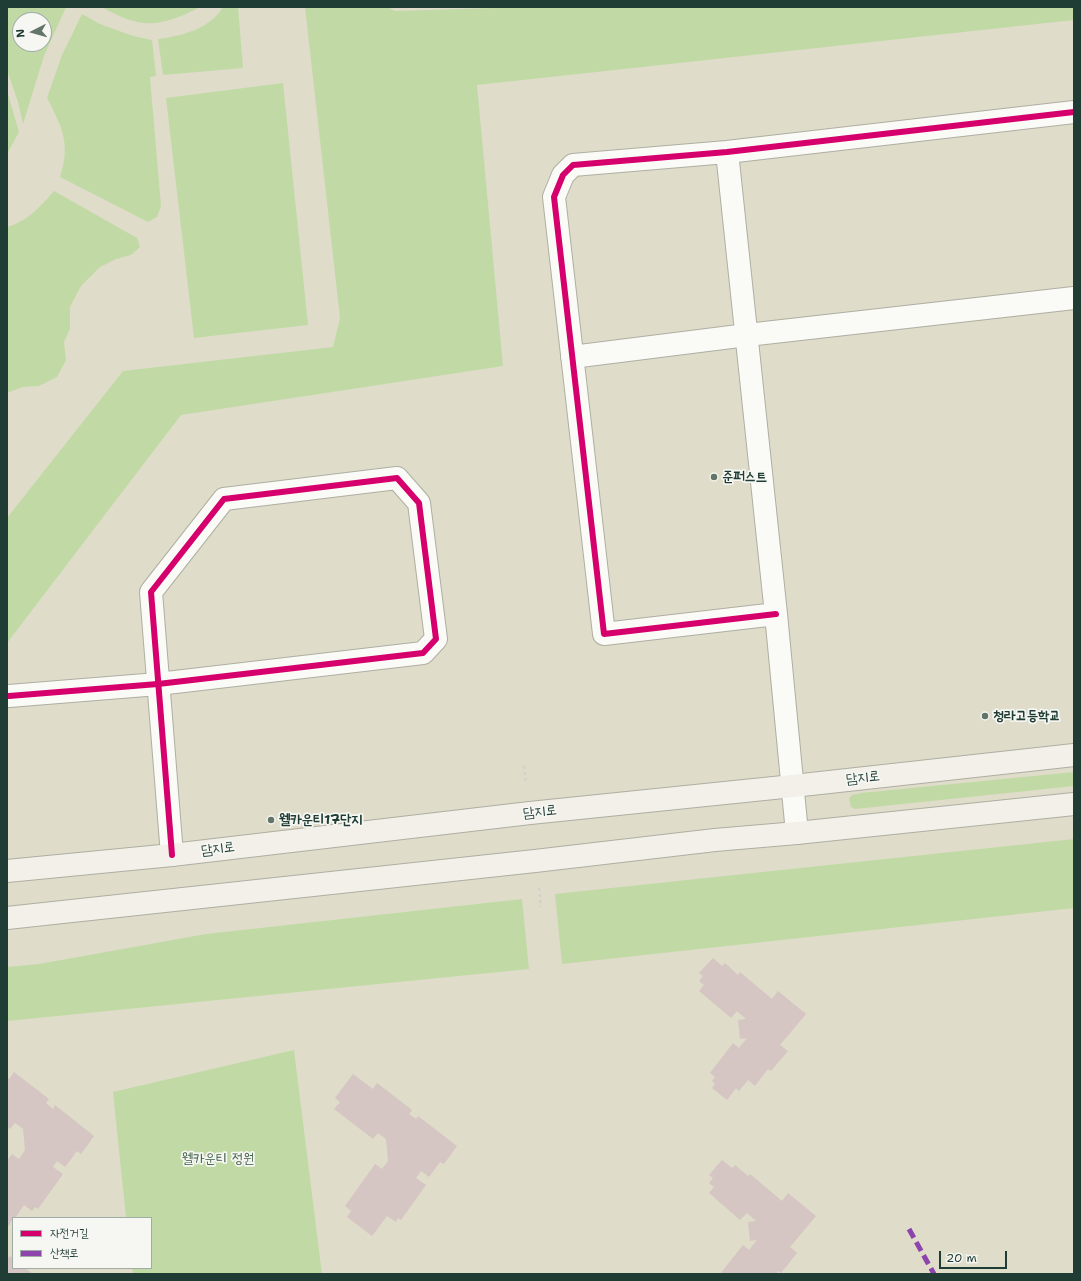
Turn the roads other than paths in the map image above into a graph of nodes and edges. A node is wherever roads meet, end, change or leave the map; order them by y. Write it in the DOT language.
graph roads {
  1 [pos="1074,112"];
  2 [pos="728,152"];
  3 [pos="1074,298"];
  4 [pos="747,335"];
  5 [pos="572,357"];
  6 [pos="776,614"];
  7 [pos="158,684"];
  8 [pos="9,696"];
  9 [pos="1074,755"];
  10 [pos="793,786"];
  11 [pos="1074,804"];
  12 [pos="798,833"];
  13 [pos="172,854"];
  14 [pos="7,871"];
  15 [pos="7,918"];
  1 -- 2 [label="street"];
  2 -- 4 [label="street"];
  2 -- 5 [label="street"];
  3 -- 4 [label="street"];
  4 -- 5 [label="street"];
  4 -- 6 [label="street"];
  5 -- 6 [label="street"];
  6 -- 10 [label="street"];
  7 -- 7 [label="street"];
  7 -- 8 [label="street"];
  7 -- 13 [label="street"];
  9 -- 10 [label="street, 담지로"];
  10 -- 12 [label="street"];
  10 -- 13 [label="street, 담지로"];
  11 -- 12 [label="street"];
  12 -- 15 [label="street"];
  13 -- 14 [label="street, 담지로"];
}
